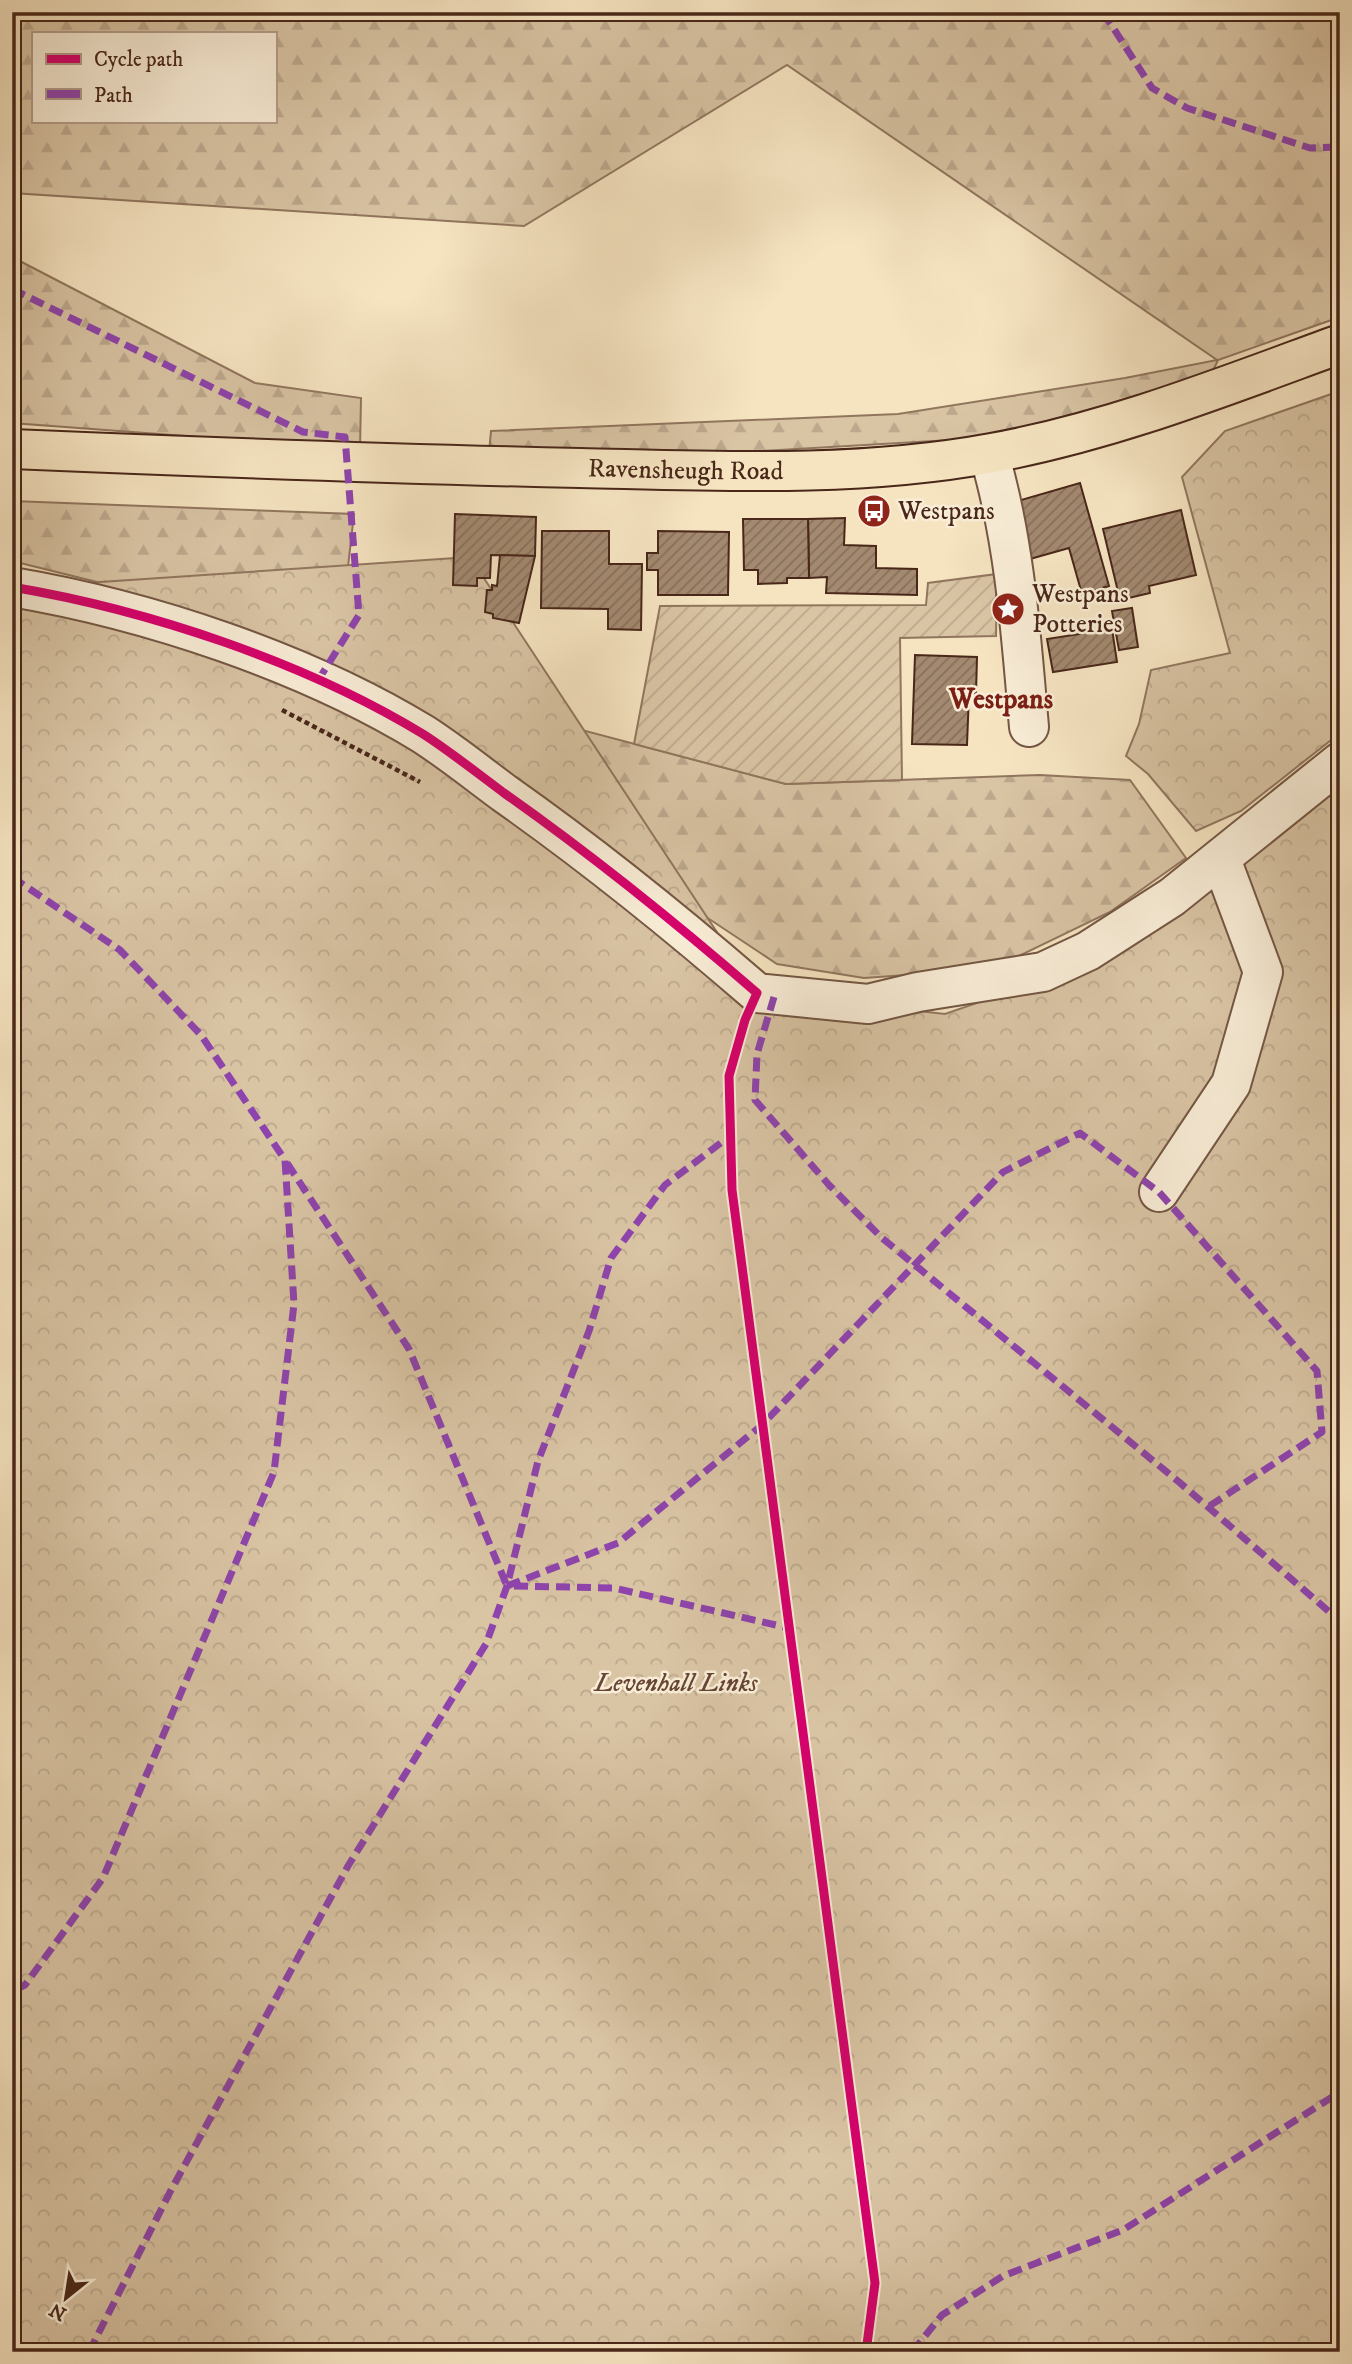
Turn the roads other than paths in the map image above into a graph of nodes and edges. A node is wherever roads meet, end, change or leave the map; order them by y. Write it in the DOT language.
graph roads {
  1 [pos="1340,344"];
  2 [pos="12,449"];
  3 [pos="989,454"];
  4 [pos="12,587"];
  5 [pos="1029,727"];
  6 [pos="1340,762"];
  7 [pos="1221,859"];
  8 [pos="1159,1192"];
  1 -- 3 [label="main road, Ravensheugh Road"];
  2 -- 3 [label="main road, Ravensheugh Road"];
  3 -- 5 [label="lane"];
  4 -- 7 [label="lane"];
  6 -- 7 [label="lane"];
  7 -- 8 [label="lane"];
}
